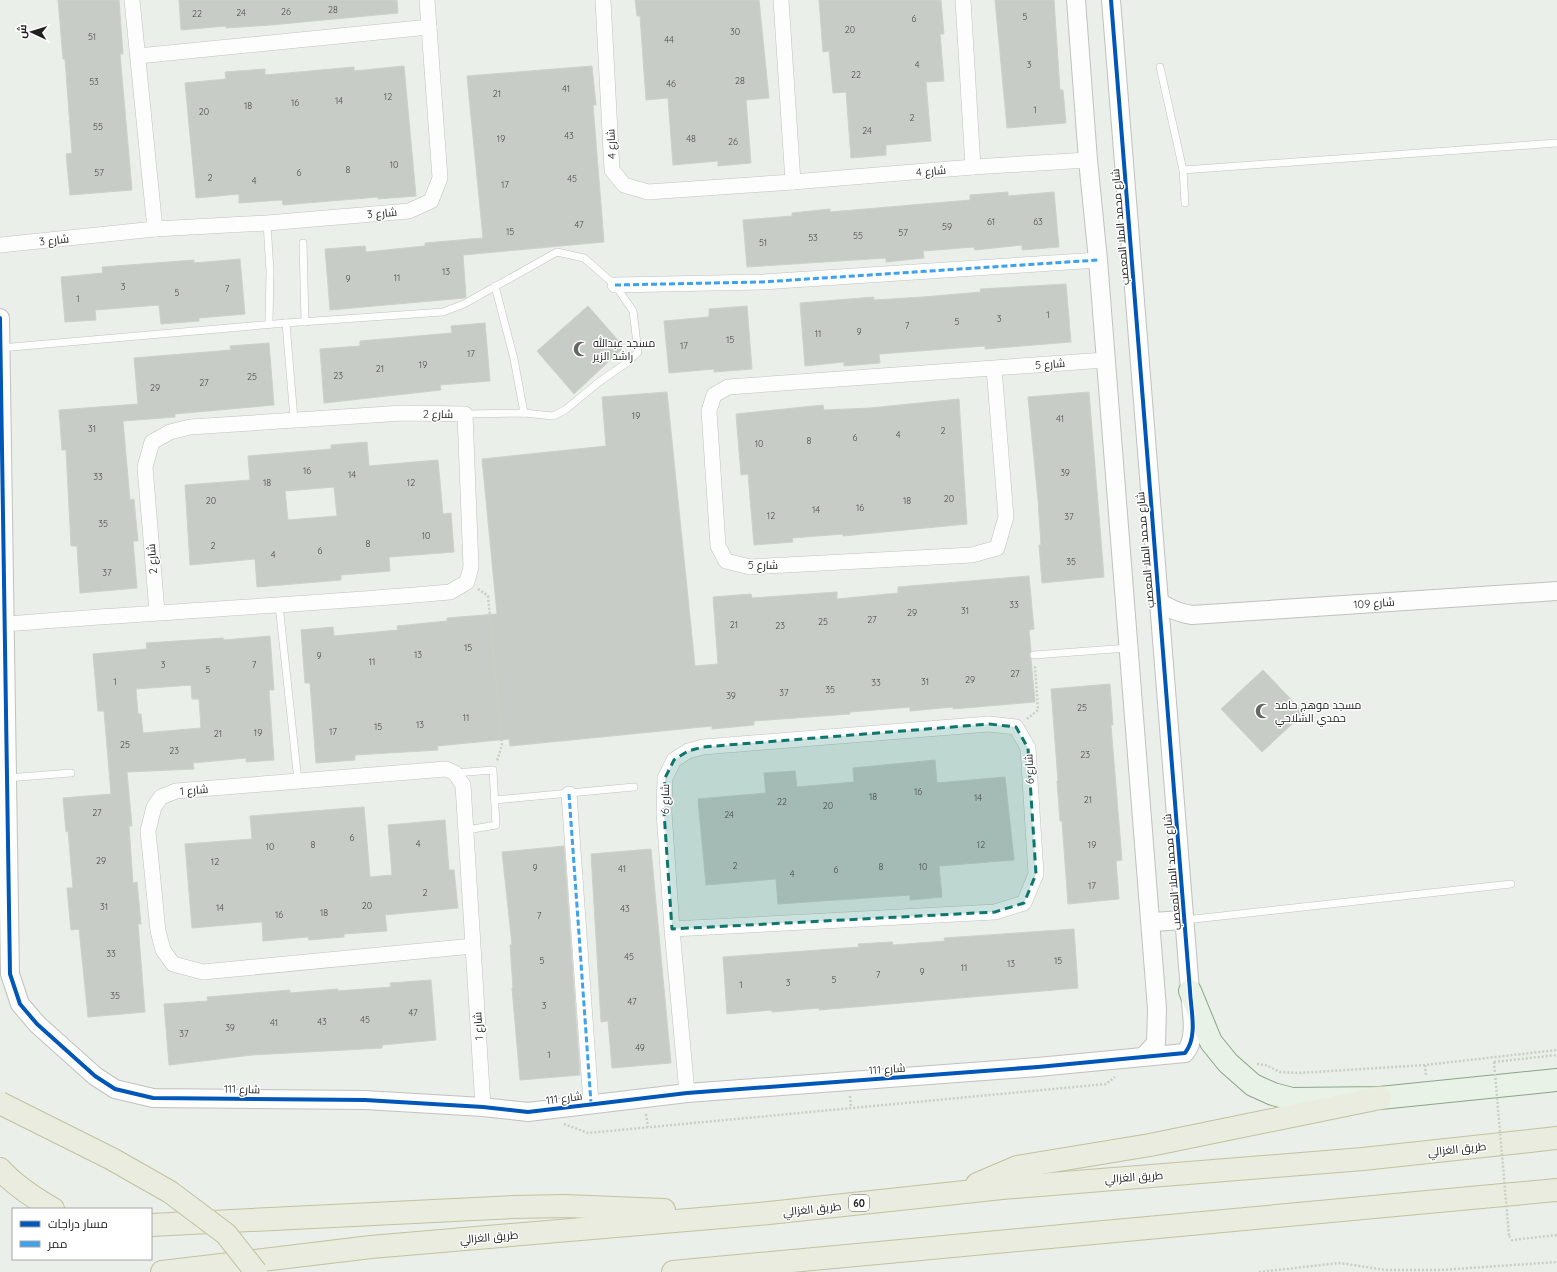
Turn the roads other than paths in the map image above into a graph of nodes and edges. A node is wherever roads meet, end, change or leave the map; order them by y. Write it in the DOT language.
graph roads {
  1 [pos="132,0"];
  2 [pos="427,0"];
  3 [pos="603,0"];
  4 [pos="782,0"];
  5 [pos="963,0"];
  6 [pos="1076,0"];
  7 [pos="1111,0"];
  8 [pos="430,27"];
  9 [pos="138,56"];
  10 [pos="1160,67"];
  11 [pos="1557,143"];
  12 [pos="1088,160"];
  13 [pos="973,167"];
  14 [pos="1183,170"];
  15 [pos="793,182"];
  16 [pos="1186,203"];
  17 [pos="267,223"];
  18 [pos="155,229"];
  19 [pos="303,243"];
  20 [pos="0,245"];
  21 [pos="1098,260"];
  22 [pos="615,285"];
  23 [pos="495,286"];
  24 [pos="0,318"];
  25 [pos="305,322"];
  26 [pos="286,323"];
  27 [pos="269,324"];
  28 [pos="0,348"];
  29 [pos="1105,360"];
  30 [pos="994,368"];
  31 [pos="524,413"];
  32 [pos="465,414"];
  33 [pos="294,419"];
  34 [pos="1557,591"];
  35 [pos="1158,601"];
  36 [pos="279,605"];
  37 [pos="157,612"];
  38 [pos="1192,615"];
  39 [pos="5,624"];
  40 [pos="1162,639"];
  41 [pos="1129,648"];
  42 [pos="1034,655"];
  43 [pos="71,773"];
  44 [pos="455,773"];
  45 [pos="7,778"];
  46 [pos="298,781"];
  47 [pos="634,788"];
  48 [pos="569,794"];
  49 [pos="495,800"];
  50 [pos="467,830"];
  51 [pos="1511,884"];
  52 [pos="1185,920"];
  53 [pos="1151,922"];
  54 [pos="672,929"];
  55 [pos="473,946"];
  56 [pos="1190,991"];
  57 [pos="1143,1057"];
  58 [pos="1557,1080"];
  59 [pos="687,1094"];
  60 [pos="1380,1098"];
  61 [pos="0,1103"];
  62 [pos="592,1103"];
  63 [pos="483,1107"];
  64 [pos="1557,1138"];
  65 [pos="0,1169"];
  66 [pos="1557,1190"];
  67 [pos="956,1192"];
  68 [pos="51,1208"];
  69 [pos="769,1213"];
  70 [pos="152,1225"];
  71 [pos="908,1252"];
  72 [pos="162,1272"];
  73 [pos="256,1272"];
  74 [pos="673,1272"];
  75 [pos="808,1272"];
  1 -- 9 [label="street"];
  2 -- 8 [label="street, شارع 3"];
  3 -- 15 [label="street, شارع 4"];
  4 -- 15 [label="street"];
  5 -- 13 [label="street"];
  6 -- 12 [label="street"];
  7 -- 35 [label="street, شارع محمد الملا المعصب"];
  8 -- 9 [label="street"];
  8 -- 17 [label="street, شارع 3"];
  9 -- 18 [label="street"];
  10 -- 14 [label="lane"];
  11 -- 14 [label="lane"];
  12 -- 13 [label="street, شارع 4"];
  12 -- 21 [label="street"];
  13 -- 15 [label="street, شارع 4"];
  14 -- 16 [label="lane"];
  17 -- 18 [label="street, شارع 3"];
  17 -- 27 [label="lane"];
  18 -- 20 [label="street, شارع 3"];
  19 -- 25 [label="lane"];
  21 -- 22 [label="street"];
  21 -- 29 [label="street"];
  22 -- 23 [label="lane"];
  22 -- 31 [label="lane"];
  23 -- 25 [label="lane"];
  23 -- 31 [label="lane"];
  24 -- 28 [label="street"];
  25 -- 26 [label="lane"];
  26 -- 27 [label="lane"];
  26 -- 33 [label="lane"];
  27 -- 28 [label="lane"];
  28 -- 39 [label="street"];
  29 -- 30 [label="street, شارع 5"];
  29 -- 41 [label="street"];
  30 -- 30 [label="street, شارع 5"];
  31 -- 32 [label="lane"];
  32 -- 33 [label="street, شارع 2"];
  32 -- 36 [label="street, شارع 2"];
  33 -- 37 [label="street, شارع 2"];
  34 -- 38 [label="street, شارع 109"];
  35 -- 38 [label="street, شارع 109"];
  35 -- 40 [label="street, شارع محمد الملا المعصب"];
  36 -- 37 [label="street"];
  36 -- 46 [label="lane"];
  37 -- 39 [label="street"];
  38 -- 40 [label="street, شارع 109"];
  39 -- 45 [label="street"];
  40 -- 52 [label="street, شارع محمد الملا المعصب"];
  41 -- 42 [label="lane"];
  41 -- 53 [label="street"];
  43 -- 45 [label="lane"];
  44 -- 46 [label="street, شارع 1"];
  44 -- 49 [label="lane"];
  44 -- 50 [label="street, شارع 1"];
  45 -- 63 [label="street, شارع 111"];
  46 -- 55 [label="street, شارع 1"];
  47 -- 48 [label="lane"];
  48 -- 49 [label="lane"];
  48 -- 62 [label="street"];
  49 -- 50 [label="lane"];
  50 -- 55 [label="street, شارع 1"];
  51 -- 52 [label="lane"];
  52 -- 53 [label="street"];
  52 -- 56 [label="street, شارع محمد الملا المعصب"];
  53 -- 57 [label="street"];
  54 -- 54 [label="street, شارع 6"];
  54 -- 59 [label="street, شارع 6"];
  55 -- 63 [label="street, شارع 1"];
  56 -- 57 [label="street, شارع محمد الملا المعصب"];
  56 -- 60 [label="main road"];
  57 -- 59 [label="street, شارع 111"];
  58 -- 60 [label="main road"];
  59 -- 62 [label="street, شارع 111"];
  60 -- 67 [label="highway"];
  61 -- 73 [label="highway, bridge"];
  62 -- 63 [label="street, شارع 111"];
  64 -- 67 [label="highway, طريق الغزالي / 60"];
  65 -- 68 [label="highway"];
  66 -- 71 [label="highway"];
  67 -- 69 [label="highway, طريق الغزالي / 60"];
  69 -- 70 [label="highway"];
  69 -- 72 [label="highway, طريق الغزالي / 60"];
  71 -- 74 [label="highway"];
  71 -- 75 [label="highway"];
}
